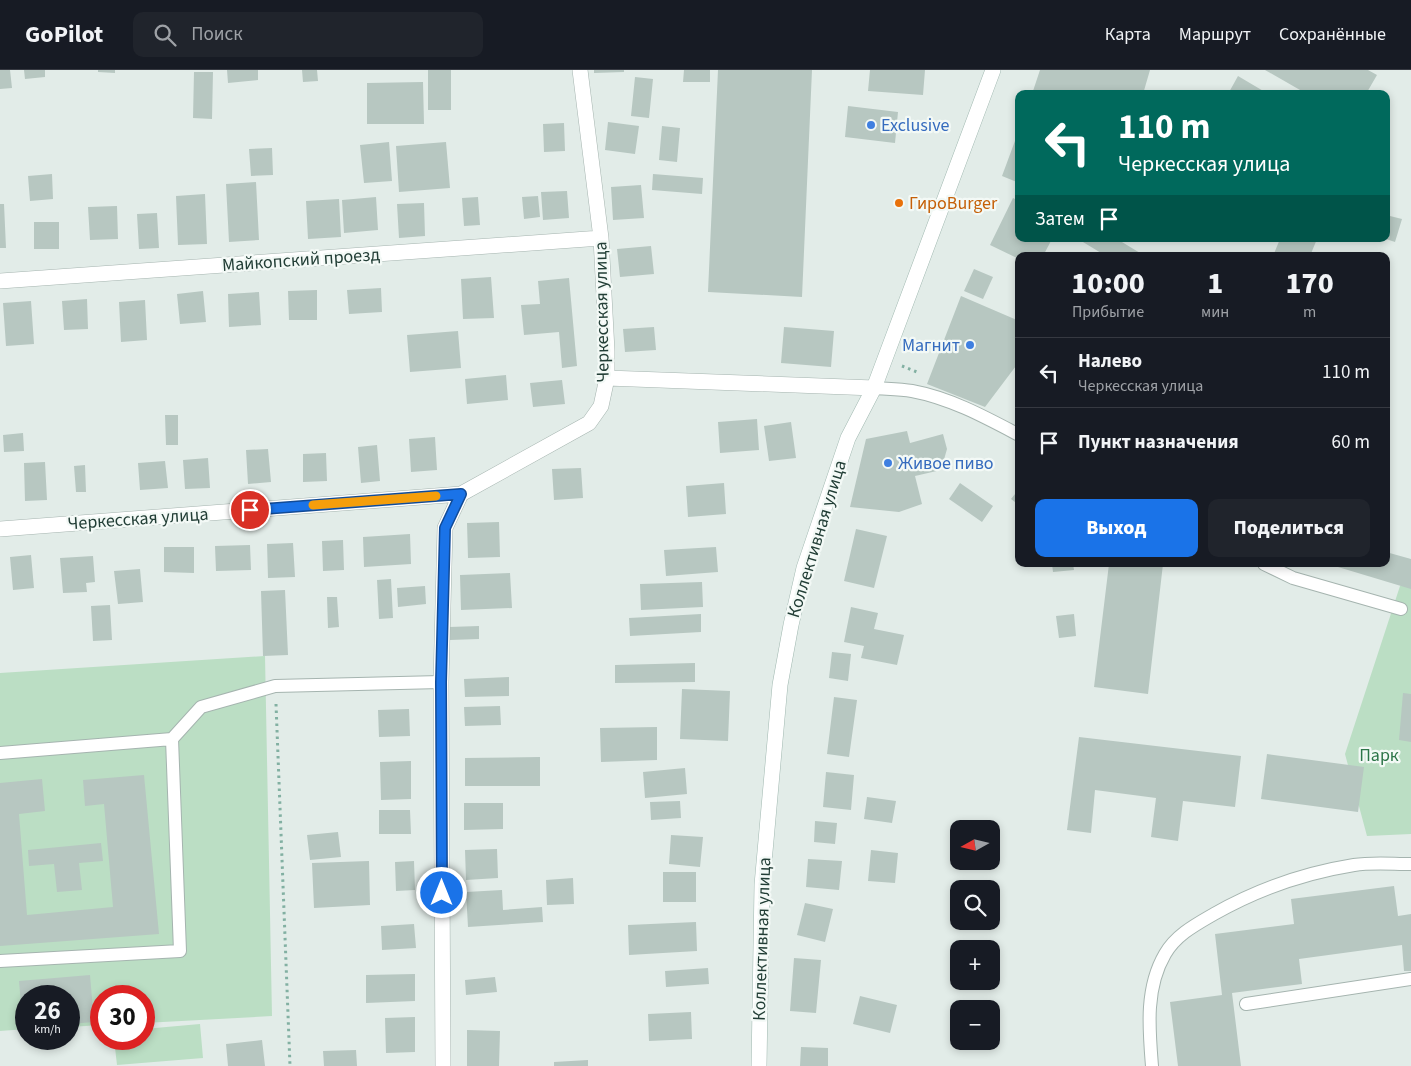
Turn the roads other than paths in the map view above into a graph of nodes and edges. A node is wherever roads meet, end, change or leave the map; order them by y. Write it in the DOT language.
graph roads {
  1 [pos="580,70"];
  2 [pos="993,70"];
  3 [pos="601,238"];
  4 [pos="0,281"];
  5 [pos="607,378"];
  6 [pos="874,388"];
  7 [pos="1015,433"];
  8 [pos="461,494"];
  9 [pos="0,529"];
  10 [pos="1270,567"];
  11 [pos="1401,609"];
  12 [pos="441,682"];
  13 [pos="172,739"];
  14 [pos="0,753"];
  15 [pos="1411,864"];
  16 [pos="0,961"];
  17 [pos="1411,979"];
  18 [pos="1246,1004"];
  19 [pos="443,1066"];
  20 [pos="759,1066"];
  21 [pos="1152,1066"];
  1 -- 3 [label="street, Черкесская улица"];
  2 -- 6 [label="street, Коллективная улица"];
  3 -- 4 [label="street, Майкопский проезд"];
  3 -- 5 [label="street, Черкесская улица"];
  5 -- 6 [label="street"];
  5 -- 8 [label="street, Черкесская улица"];
  6 -- 7 [label="lane"];
  6 -- 20 [label="street, Коллективная улица"];
  8 -- 9 [label="street, Черкесская улица"];
  8 -- 12 [label="street"];
  10 -- 11 [label="lane"];
  12 -- 13 [label="lane"];
  12 -- 19 [label="street"];
  13 -- 14 [label="lane"];
  13 -- 16 [label="lane"];
  15 -- 21 [label="lane"];
  17 -- 18 [label="lane"];
}
